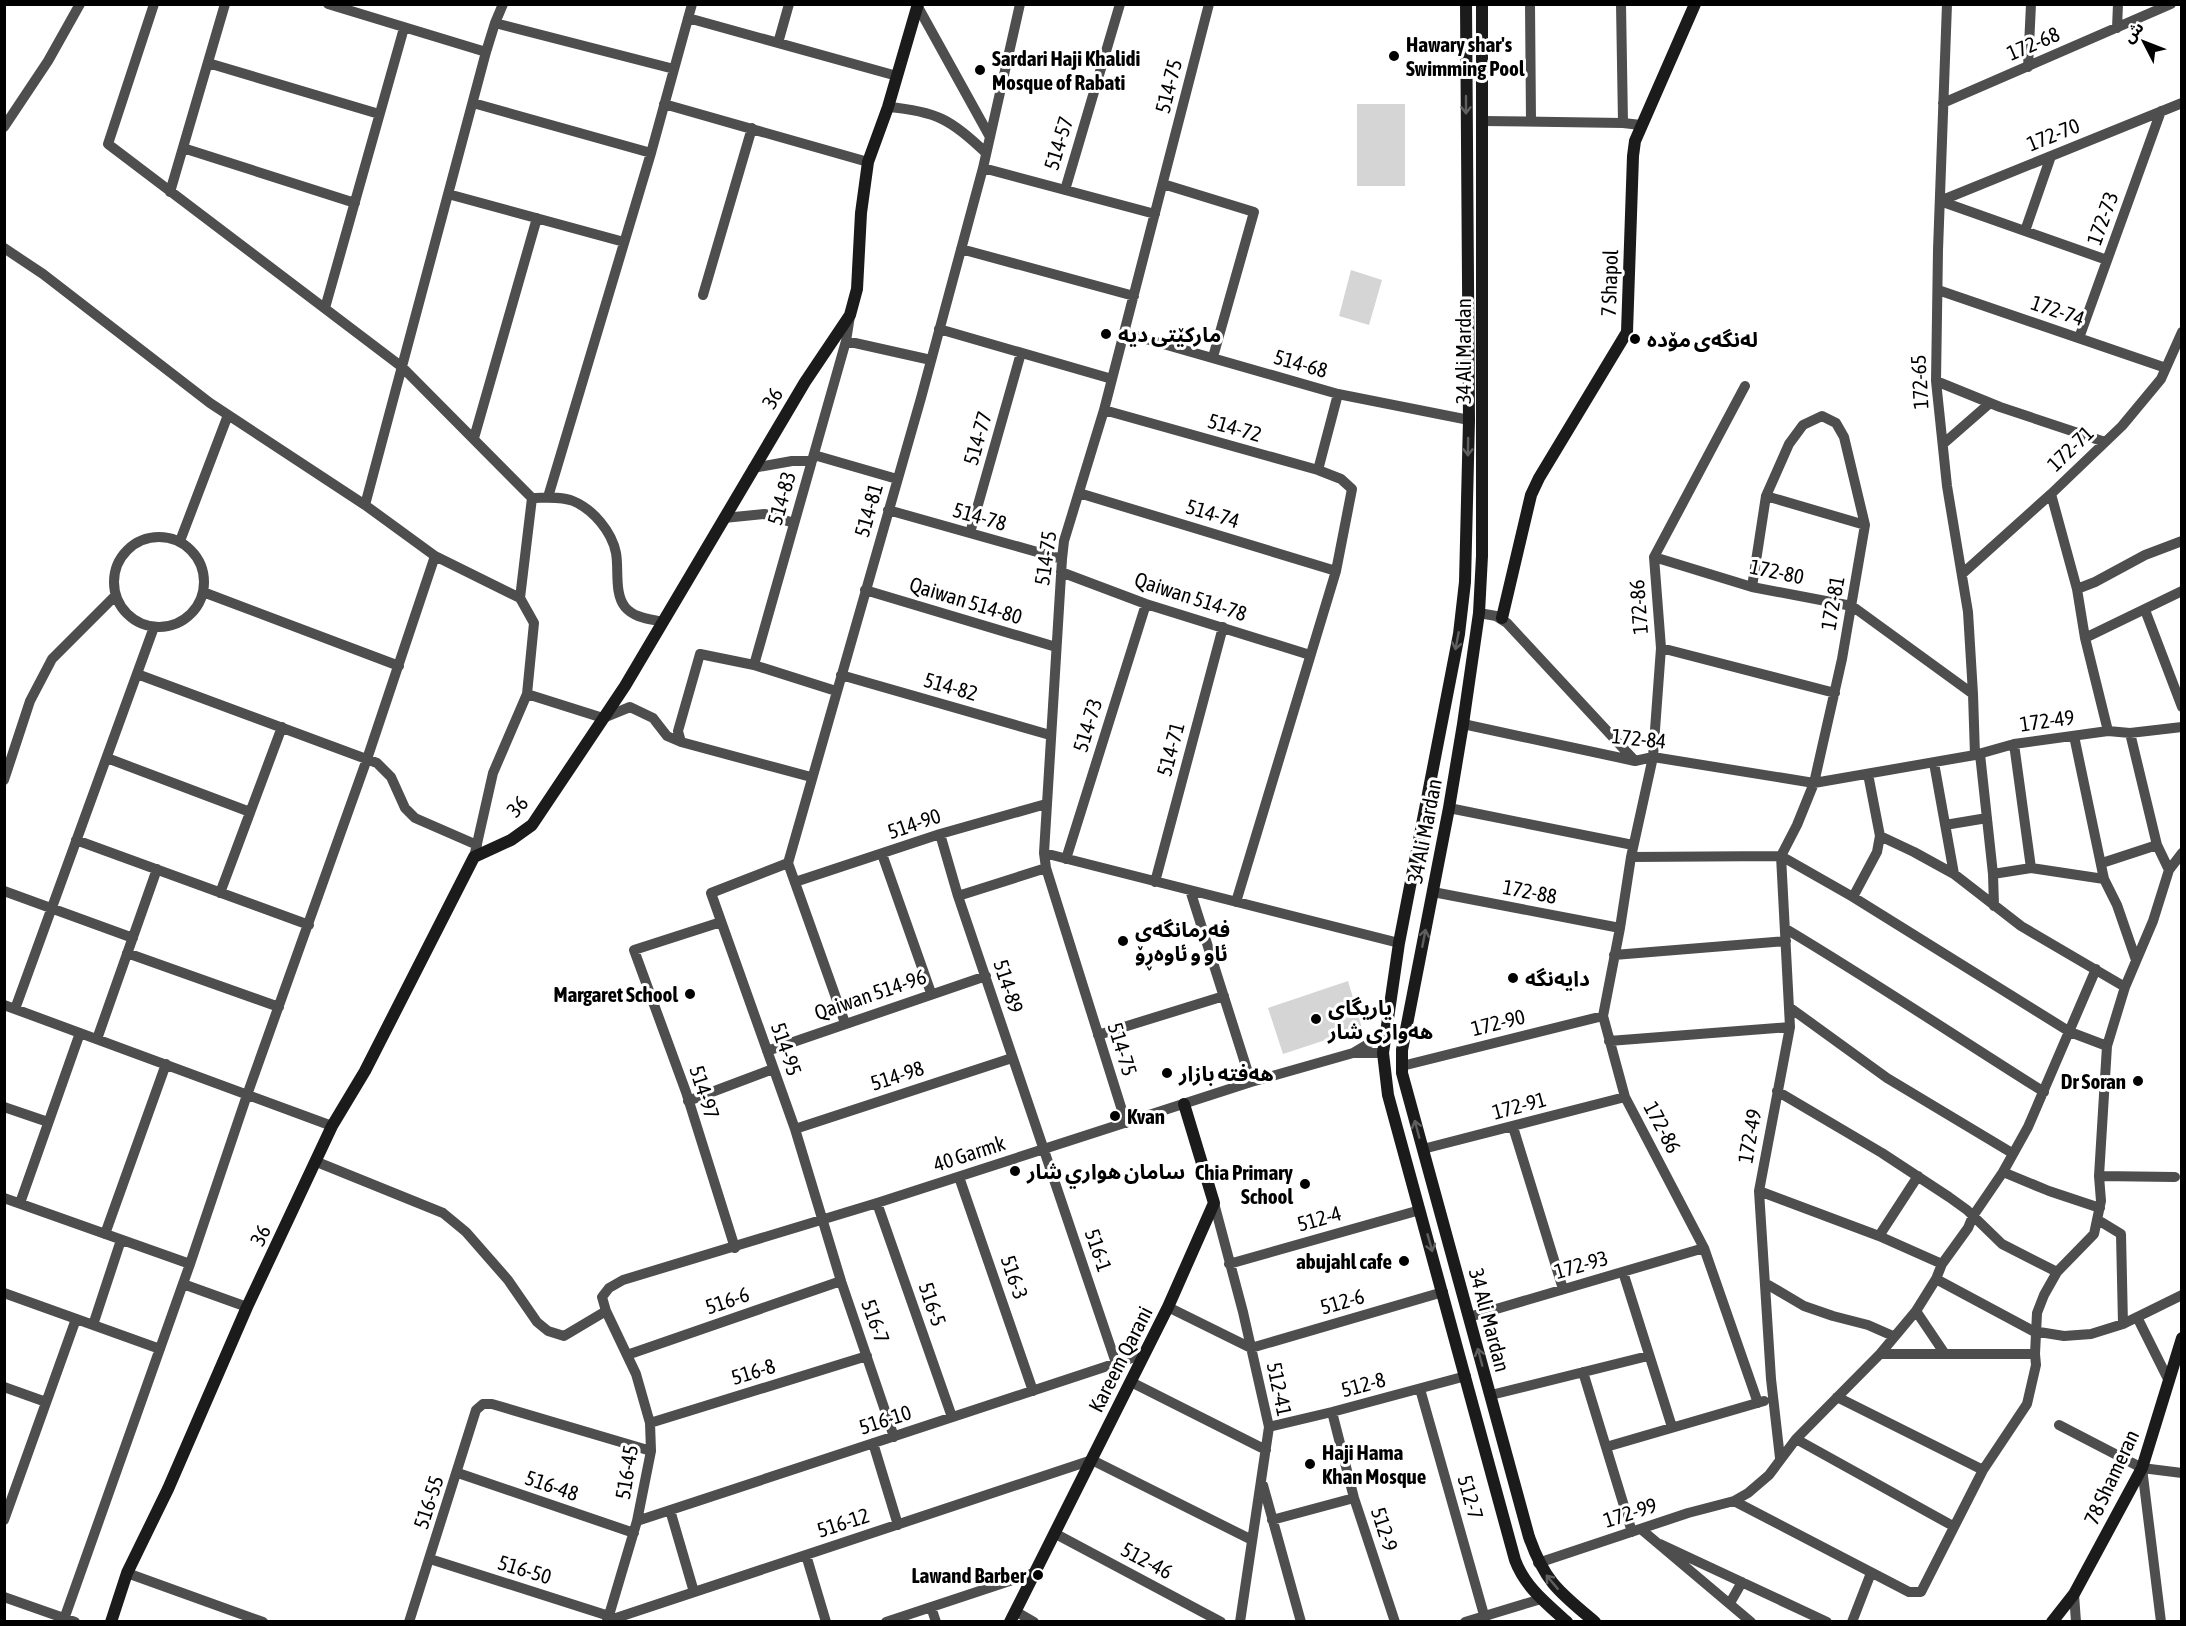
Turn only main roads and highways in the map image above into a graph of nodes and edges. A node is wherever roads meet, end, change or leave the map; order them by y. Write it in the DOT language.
graph roads {
  1 [pos="1466,4"];
  2 [pos="1482,4"];
  3 [pos="1695,4"];
  4 [pos="918,6"];
  5 [pos="1502,618"];
  6 [pos="1415,865"];
  7 [pos="1437,869"];
  8 [pos="1408,896"];
  9 [pos="1432,896"];
  10 [pos="1184,1104"];
  11 [pos="2181,1338"];
  12 [pos="1012,1616"];
  13 [pos="111,1622"];
  14 [pos="1567,1622"];
  15 [pos="1595,1622"];
  16 [pos="2052,1622"];
  1 -- 6 [label="main road, 34 Ali Mardan, one-way"];
  2 -- 7 [label="main road, 34 Ali Mardan"];
  3 -- 5 [label="main road, 7 Shapol"];
  4 -- 13 [label="main road, 36"];
  6 -- 7 [label="main road"];
  6 -- 8 [label="main road, 34 Ali Mardan"];
  7 -- 9 [label="main road, 34 Ali Mardan"];
  8 -- 9 [label="main road"];
  8 -- 14 [label="main road, 34 Ali Mardan, one-way"];
  15 -- 9 [label="main road, 34 Ali Mardan, one-way"];
  10 -- 12 [label="main road, Kareem Qarani"];
  11 -- 16 [label="main road, 78 Shameran"];
}
